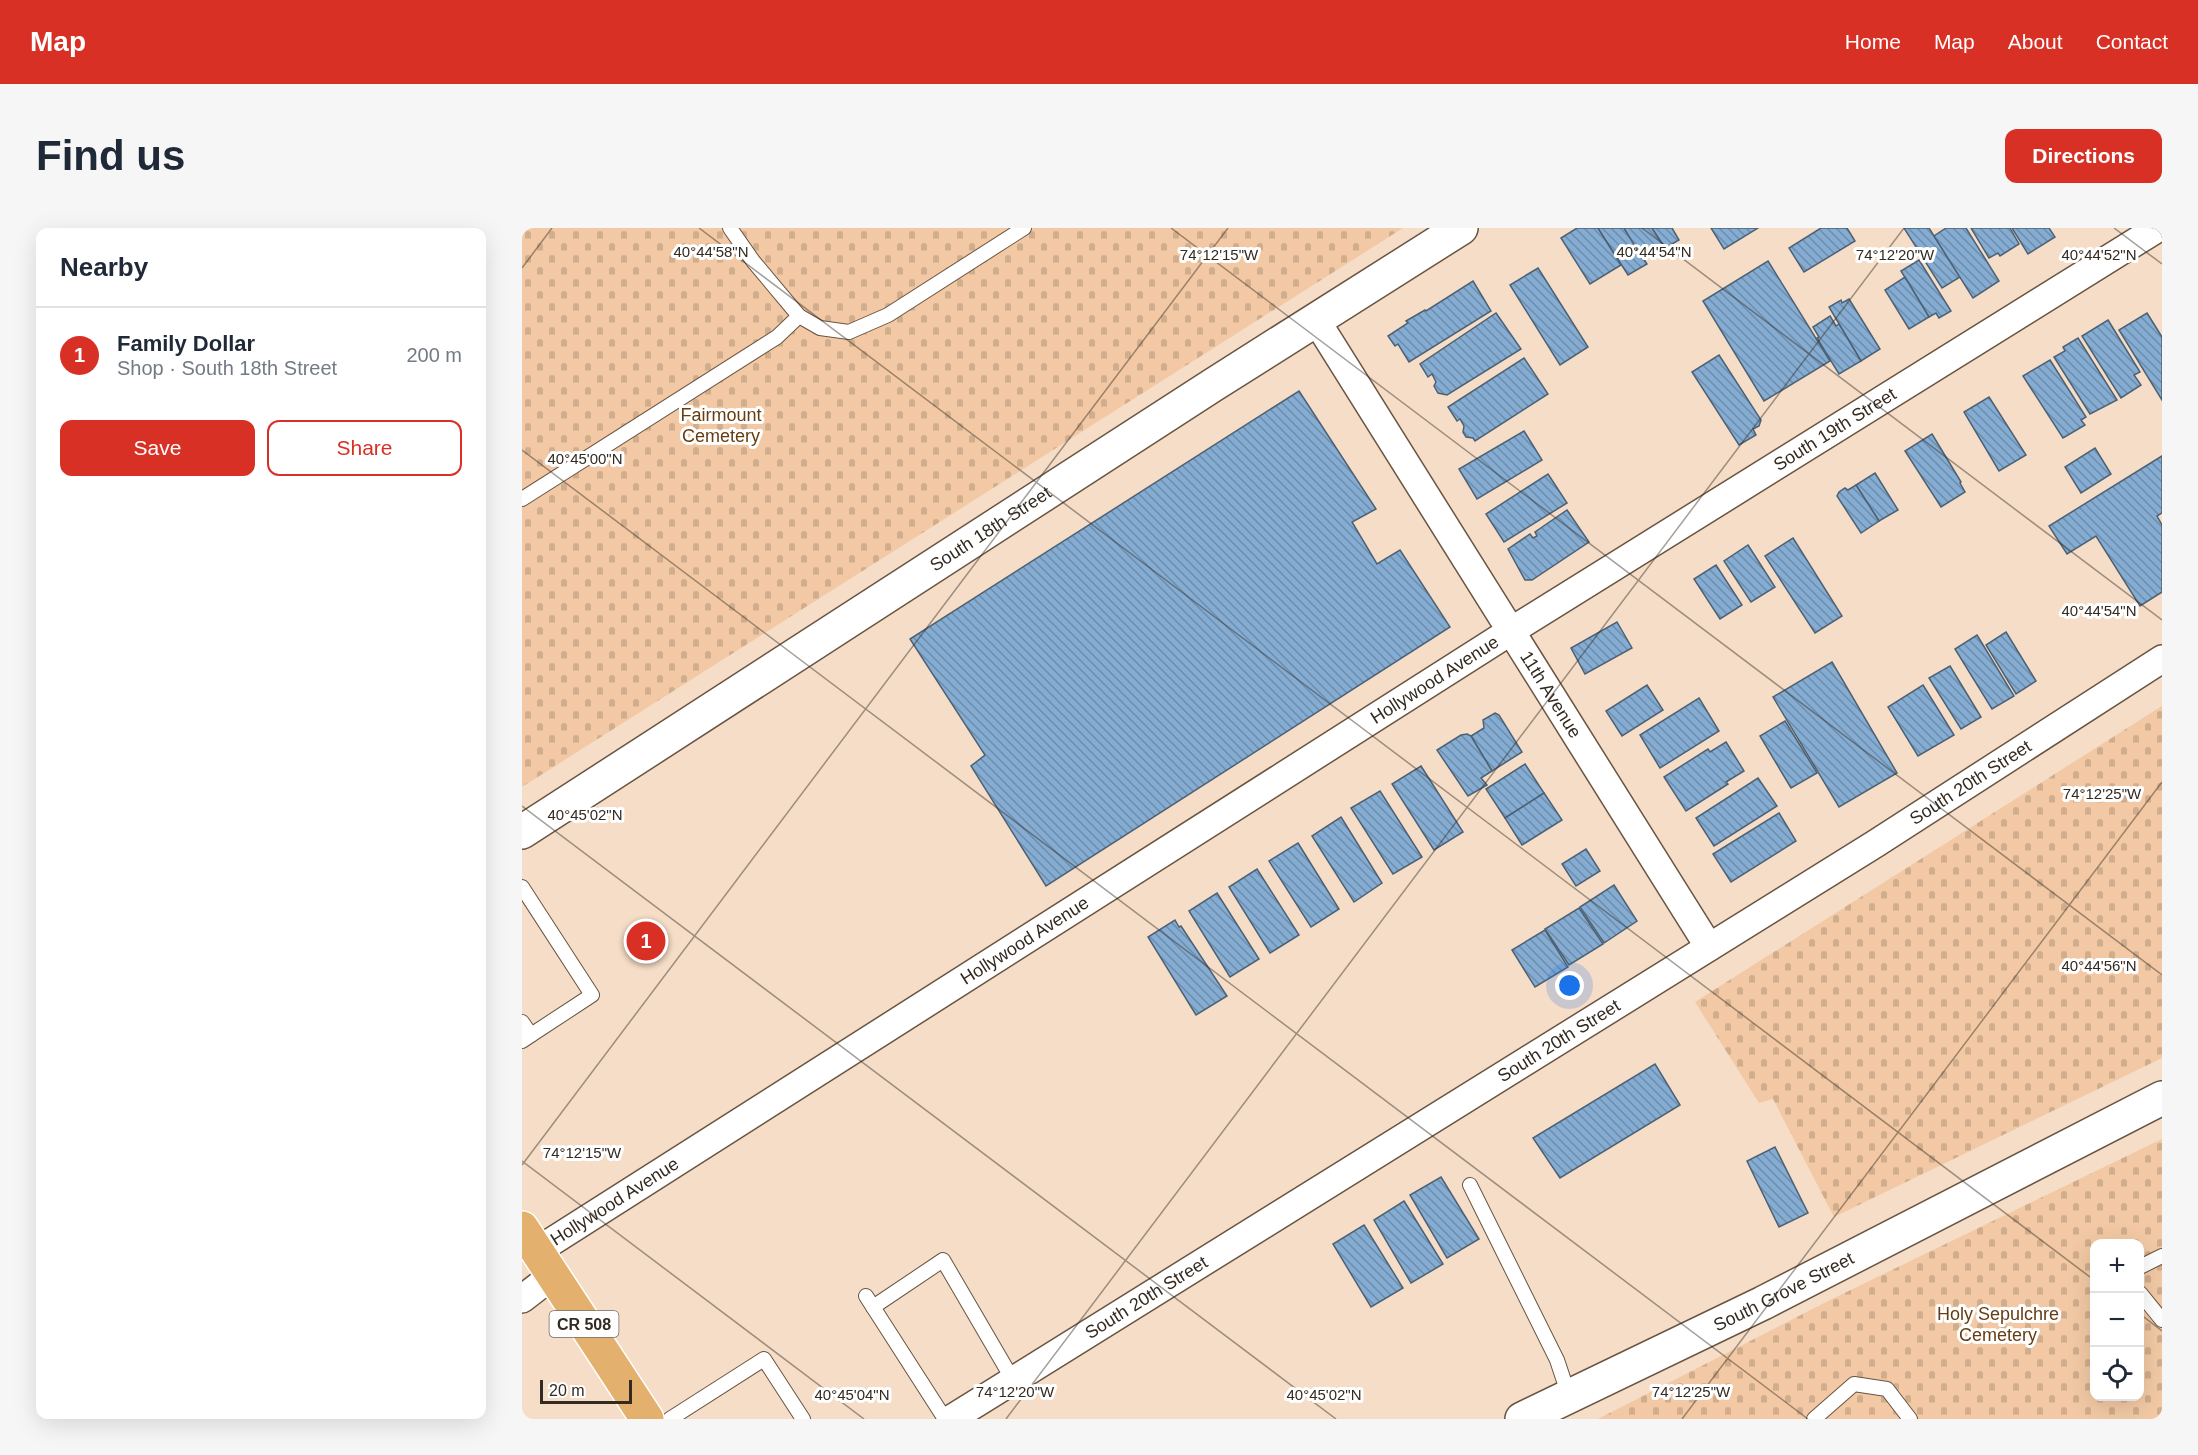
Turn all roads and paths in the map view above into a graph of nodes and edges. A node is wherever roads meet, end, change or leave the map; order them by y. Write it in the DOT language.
graph roads {
  1 [pos="730,228"];
  2 [pos="1024,228"];
  3 [pos="1461,228"];
  4 [pos="2158,228"];
  5 [pos="799,316"];
  6 [pos="1316,320"];
  7 [pos="522,499"];
  8 [pos="1511,632"];
  9 [pos="2162,659"];
  10 [pos="522,832"];
  11 [pos="522,887"];
  12 [pos="1709,947"];
  13 [pos="522,1022"];
  14 [pos="526,1038"];
  15 [pos="2162,1098"];
  16 [pos="1470,1185"];
  17 [pos="537,1251"];
  18 [pos="2162,1256"];
  19 [pos="2144,1265"];
  20 [pos="522,1299"];
  21 [pos="2144,1299"];
  22 [pos="2162,1320"];
  23 [pos="1013,1380"];
  24 [pos="1569,1396"];
  25 [pos="1821,1416"];
  26 [pos="647,1419"];
  27 [pos="670,1419"];
  28 [pos="803,1419"];
  29 [pos="945,1419"];
  30 [pos="951,1419"];
  31 [pos="1522,1419"];
  32 [pos="1910,1419"];
  1 -- 5 [label="lane"];
  2 -- 5 [label="lane"];
  3 -- 6 [label="street, South 18th Street"];
  4 -- 8 [label="street, South 19th Street"];
  5 -- 7 [label="lane"];
  6 -- 8 [label="street, 11th Avenue"];
  6 -- 10 [label="street, South 18th Street"];
  8 -- 12 [label="street, 11th Avenue"];
  8 -- 17 [label="street, Hollywood Avenue"];
  9 -- 12 [label="street, South 20th Street"];
  11 -- 14 [label="lane"];
  12 -- 23 [label="street, South 20th Street"];
  13 -- 14 [label="lane"];
  15 -- 24 [label="street, South Grove Street"];
  16 -- 24 [label="lane"];
  17 -- 20 [label="street, Hollywood Avenue"];
  17 -- 26 [label="main road, CR 508"];
  18 -- 19 [label="lane"];
  21 -- 22 [label="lane"];
  23 -- 29 [label="lane"];
  23 -- 30 [label="street, South 20th Street"];
  24 -- 31 [label="street, South Grove Street"];
  25 -- 32 [label="lane"];
  27 -- 28 [label="lane"];
}
